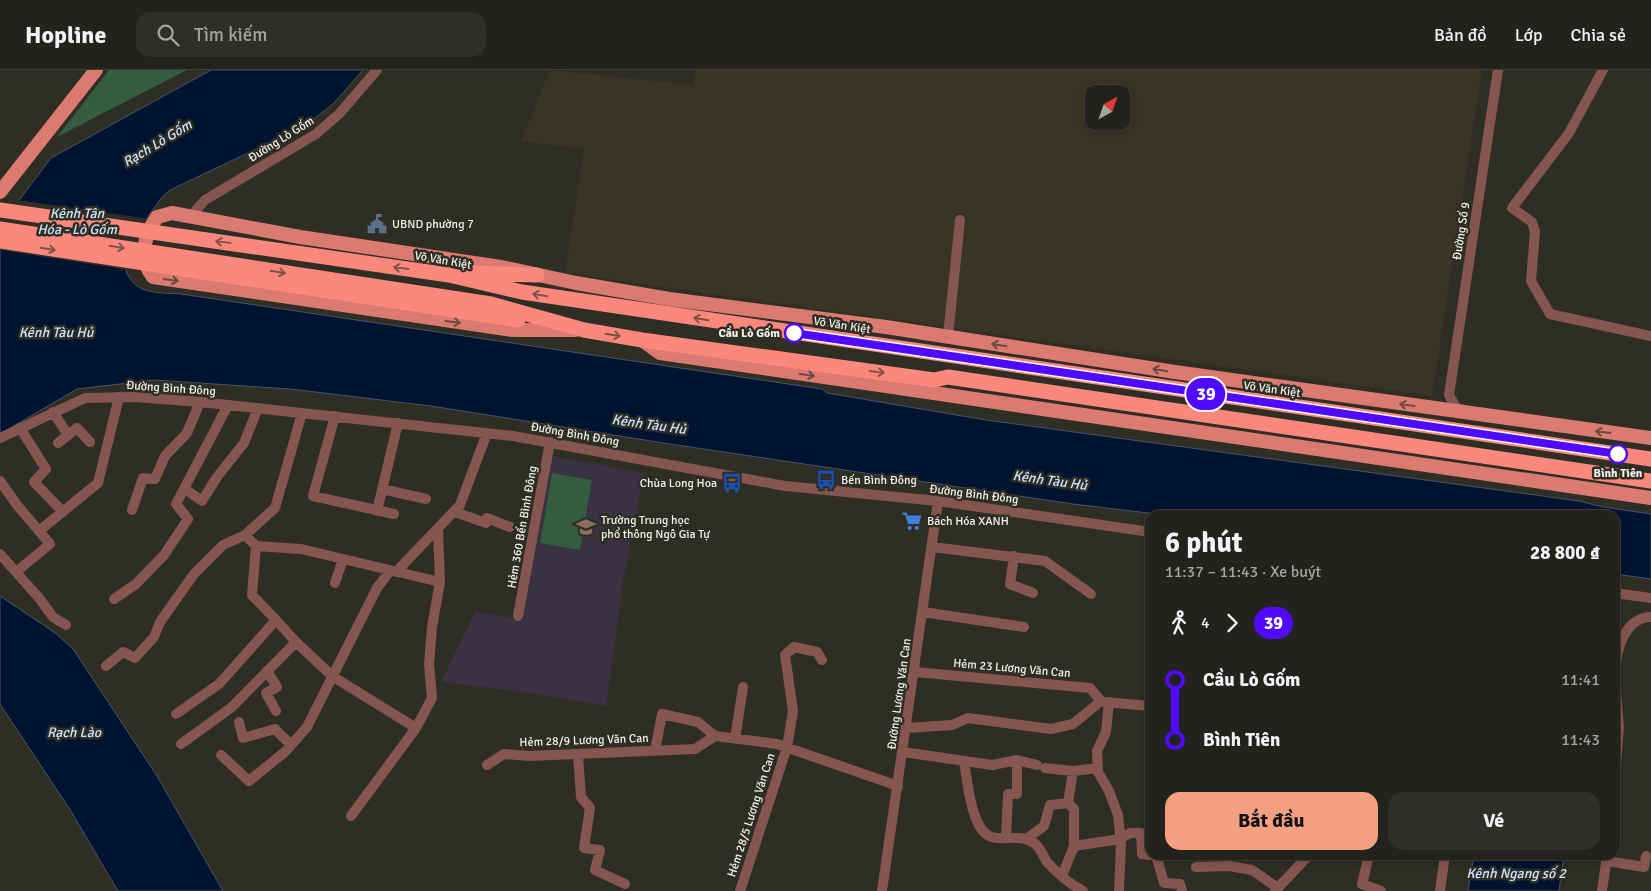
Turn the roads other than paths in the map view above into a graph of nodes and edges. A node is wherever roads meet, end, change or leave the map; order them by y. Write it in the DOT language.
graph roads {
  1 [pos="96,70"];
  2 [pos="377,70"];
  3 [pos="1498,70"];
  4 [pos="1603,70"];
  5 [pos="1,189"];
  6 [pos="0,210"];
  7 [pos="190,217"];
  8 [pos="960,220"];
  9 [pos="0,230"];
  10 [pos="0,242"];
  11 [pos="450,275"];
  12 [pos="537,275"];
  13 [pos="584,330"];
  14 [pos="948,336"];
  15 [pos="1651,336"];
  16 [pos="642,340"];
  17 [pos="934,380"];
  18 [pos="1450,395"];
  19 [pos="119,398"];
  20 [pos="200,402"];
  21 [pos="228,405"];
  22 [pos="258,408"];
  23 [pos="1434,409"];
  24 [pos="53,412"];
  25 [pos="302,412"];
  26 [pos="1459,412"];
  27 [pos="335,416"];
  28 [pos="398,423"];
  29 [pos="20,428"];
  30 [pos="487,433"];
  31 [pos="68,435"];
  32 [pos="0,438"];
  33 [pos="1651,438"];
  34 [pos="90,442"];
  35 [pos="550,442"];
  36 [pos="58,443"];
  37 [pos="1651,459"];
  38 [pos="0,480"];
  39 [pos="1651,481"];
  40 [pos="185,489"];
  41 [pos="382,489"];
  42 [pos="1651,489"];
  43 [pos="1651,498"];
  44 [pos="426,499"];
  45 [pos="938,501"];
  46 [pos="132,510"];
  47 [pos="377,511"];
  48 [pos="63,512"];
  49 [pos="455,512"];
  50 [pos="394,514"];
  51 [pos="510,527"];
  52 [pos="39,531"];
  53 [pos="438,531"];
  54 [pos="1145,531"];
  55 [pos="245,535"];
  56 [pos="256,546"];
  57 [pos="932,547"];
  58 [pos="0,554"];
  59 [pos="1014,556"];
  60 [pos="343,559"];
  61 [pos="16,572"];
  62 [pos="393,572"];
  63 [pos="335,582"];
  64 [pos="440,582"];
  65 [pos="1033,593"];
  66 [pos="1091,594"];
  67 [pos="1620,595"];
  68 [pos="1651,598"];
  69 [pos="114,599"];
  70 [pos="923,612"];
  71 [pos="518,616"];
  72 [pos="1651,617"];
  73 [pos="276,620"];
  74 [pos="66,625"];
  75 [pos="1024,627"];
  76 [pos="296,642"];
  77 [pos="1620,644"];
  78 [pos="822,660"];
  79 [pos="106,666"];
  80 [pos="267,671"];
  81 [pos="915,672"];
  82 [pos="332,676"];
  83 [pos="743,687"];
  84 [pos="1105,702"];
  85 [pos="1145,706"];
  86 [pos="276,710"];
  87 [pos="176,714"];
  88 [pos="239,722"];
  89 [pos="416,728"];
  90 [pos="907,728"];
  91 [pos="715,736"];
  92 [pos="735,739"];
  93 [pos="181,744"];
  94 [pos="291,745"];
  95 [pos="787,747"];
  96 [pos="655,751"];
  97 [pos="903,752"];
  98 [pos="578,754"];
  99 [pos="221,755"];
  100 [pos="1016,760"];
  101 [pos="964,762"];
  102 [pos="487,765"];
  103 [pos="1098,768"];
  104 [pos="1073,771"];
  105 [pos="898,786"];
  106 [pos="1068,803"];
  107 [pos="351,816"];
  108 [pos="1145,833"];
  109 [pos="1006,838"];
  110 [pos="1026,839"];
  111 [pos="1120,839"];
  112 [pos="1074,846"];
  113 [pos="1145,854"];
  114 [pos="1646,856"];
  115 [pos="1157,860"];
  116 [pos="1304,860"];
  117 [pos="1369,860"];
  118 [pos="1444,860"];
  119 [pos="1607,860"];
  120 [pos="1615,860"];
  121 [pos="1196,867"];
  122 [pos="1062,876"];
  123 [pos="625,884"];
  124 [pos="1362,888"];
  125 [pos="1277,889"];
  126 [pos="740,891"];
  127 [pos="882,891"];
  128 [pos="1083,891"];
  129 [pos="1119,891"];
  130 [pos="1182,891"];
  131 [pos="1381,891"];
  132 [pos="1440,891"];
  133 [pos="1602,891"];
  1 -- 5 [label="main road"];
  2 -- 7 [label="street, Đường Lò Gốm"];
  3 -- 18 [label="street, Đường Số 9"];
  4 -- 15 [label="street"];
  11 -- 6 [label="highway, Võ Văn Kiệt, one-way"];
  7 -- 12 [label="main road, Võ Văn Kiệt"];
  7 -- 13 [label="main road, Võ Văn Kiệt, one-way"];
  8 -- 14 [label="street"];
  9 -- 13 [label="highway, one-way"];
  10 -- 13 [label="highway, one-way"];
  11 -- 12 [label="highway"];
  37 -- 11 [label="highway, Võ Văn Kiệt, one-way"];
  12 -- 14 [label="main road, Võ Văn Kiệt"];
  13 -- 16 [label="highway, one-way"];
  23 -- 14 [label="main road, Võ Văn Kiệt, one-way"];
  16 -- 17 [label="highway, one-way"];
  16 -- 43 [label="main road, one-way"];
  17 -- 39 [label="highway"];
  17 -- 42 [label="main road"];
  18 -- 23 [label="street"];
  18 -- 26 [label="street"];
  19 -- 20 [label="street, Đường Bình Đông"];
  19 -- 24 [label="street, Đường Bình Đông"];
  19 -- 48 [label="street"];
  20 -- 21 [label="street, Đường Bình Đông"];
  20 -- 46 [label="street"];
  21 -- 22 [label="street, Đường Bình Đông"];
  21 -- 40 [label="street"];
  22 -- 25 [label="street, Đường Bình Đông"];
  22 -- 40 [label="street"];
  23 -- 26 [label="main road, Võ Văn Kiệt"];
  24 -- 29 [label="street, Đường Bình Đông"];
  24 -- 31 [label="street"];
  25 -- 27 [label="street, Đường Bình Đông"];
  25 -- 55 [label="street"];
  33 -- 26 [label="main road, Võ Văn Kiệt, one-way"];
  27 -- 28 [label="street, Đường Bình Đông"];
  27 -- 47 [label="street"];
  28 -- 30 [label="street, Đường Bình Đông"];
  28 -- 41 [label="street"];
  29 -- 32 [label="street, Đường Bình Đông"];
  29 -- 48 [label="street"];
  30 -- 35 [label="street, Đường Bình Đông"];
  30 -- 49 [label="street"];
  31 -- 34 [label="street"];
  31 -- 36 [label="street"];
  35 -- 45 [label="street, Đường Bình Đông"];
  35 -- 71 [label="street, Hẻm 360 Bến Bình Đông"];
  38 -- 52 [label="street"];
  40 -- 69 [label="street"];
  41 -- 44 [label="street"];
  41 -- 47 [label="street"];
  45 -- 54 [label="street, Đường Bình Đông"];
  45 -- 57 [label="street, Đường Lương Văn Can"];
  47 -- 50 [label="street"];
  48 -- 52 [label="street"];
  49 -- 51 [label="street"];
  49 -- 53 [label="street"];
  52 -- 61 [label="street"];
  53 -- 62 [label="street"];
  53 -- 64 [label="street"];
  55 -- 56 [label="street"];
  55 -- 79 [label="street"];
  56 -- 60 [label="street"];
  56 -- 73 [label="street"];
  57 -- 59 [label="street"];
  57 -- 70 [label="street, Đường Lương Văn Can"];
  58 -- 61 [label="street"];
  59 -- 65 [label="street"];
  59 -- 66 [label="street"];
  60 -- 62 [label="street"];
  60 -- 63 [label="street"];
  61 -- 74 [label="street"];
  62 -- 64 [label="street"];
  62 -- 82 [label="street"];
  64 -- 89 [label="street"];
  67 -- 68 [label="street"];
  70 -- 75 [label="street"];
  70 -- 81 [label="street, Đường Lương Văn Can"];
  72 -- 77 [label="street"];
  73 -- 76 [label="street"];
  73 -- 87 [label="street"];
  76 -- 80 [label="street"];
  76 -- 82 [label="street"];
  78 -- 95 [label="street, Hẻm 28/5 Lương Văn Can"];
  80 -- 86 [label="street"];
  80 -- 93 [label="street"];
  81 -- 84 [label="street, Hẻm 23 Lương Văn Can"];
  81 -- 90 [label="street, Đường Lương Văn Can"];
  82 -- 89 [label="street"];
  82 -- 94 [label="street"];
  83 -- 92 [label="street"];
  84 -- 85 [label="street"];
  84 -- 90 [label="street"];
  84 -- 103 [label="street"];
  88 -- 94 [label="street"];
  89 -- 107 [label="street"];
  90 -- 97 [label="street, Đường Lương Văn Can"];
  91 -- 92 [label="street, Hẻm 28/9 Lương Văn Can"];
  91 -- 96 [label="street, Hẻm 28/9 Lương Văn Can"];
  91 -- 96 [label="street, Hẻm 28/9 Lương Văn Can"];
  92 -- 95 [label="street, Hẻm 28/9 Lương Văn Can"];
  94 -- 99 [label="street"];
  95 -- 105 [label="street, Hẻm 28/9 Lương Văn Can"];
  95 -- 126 [label="street, Hẻm 28/5 Lương Văn Can"];
  96 -- 98 [label="street, Hẻm 28/9 Lương Văn Can"];
  97 -- 101 [label="street"];
  97 -- 105 [label="street, Đường Lương Văn Can"];
  98 -- 102 [label="street, Hẻm 28/9 Lương Văn Can"];
  98 -- 123 [label="street"];
  100 -- 101 [label="street"];
  100 -- 104 [label="street"];
  100 -- 109 [label="street"];
  101 -- 109 [label="street"];
  103 -- 104 [label="street"];
  103 -- 111 [label="street"];
  104 -- 106 [label="street"];
  105 -- 127 [label="street, Đường Lương Văn Can"];
  106 -- 110 [label="street"];
  106 -- 112 [label="street"];
  108 -- 111 [label="street"];
  108 -- 113 [label="street"];
  109 -- 110 [label="street"];
  110 -- 122 [label="street"];
  111 -- 112 [label="street"];
  111 -- 129 [label="street"];
  112 -- 122 [label="street"];
  114 -- 120 [label="street"];
  115 -- 130 [label="street"];
  116 -- 125 [label="street"];
  117 -- 124 [label="street"];
  118 -- 132 [label="street"];
  119 -- 133 [label="street"];
  121 -- 125 [label="street"];
  122 -- 128 [label="street"];
  124 -- 131 [label="street"];
}
